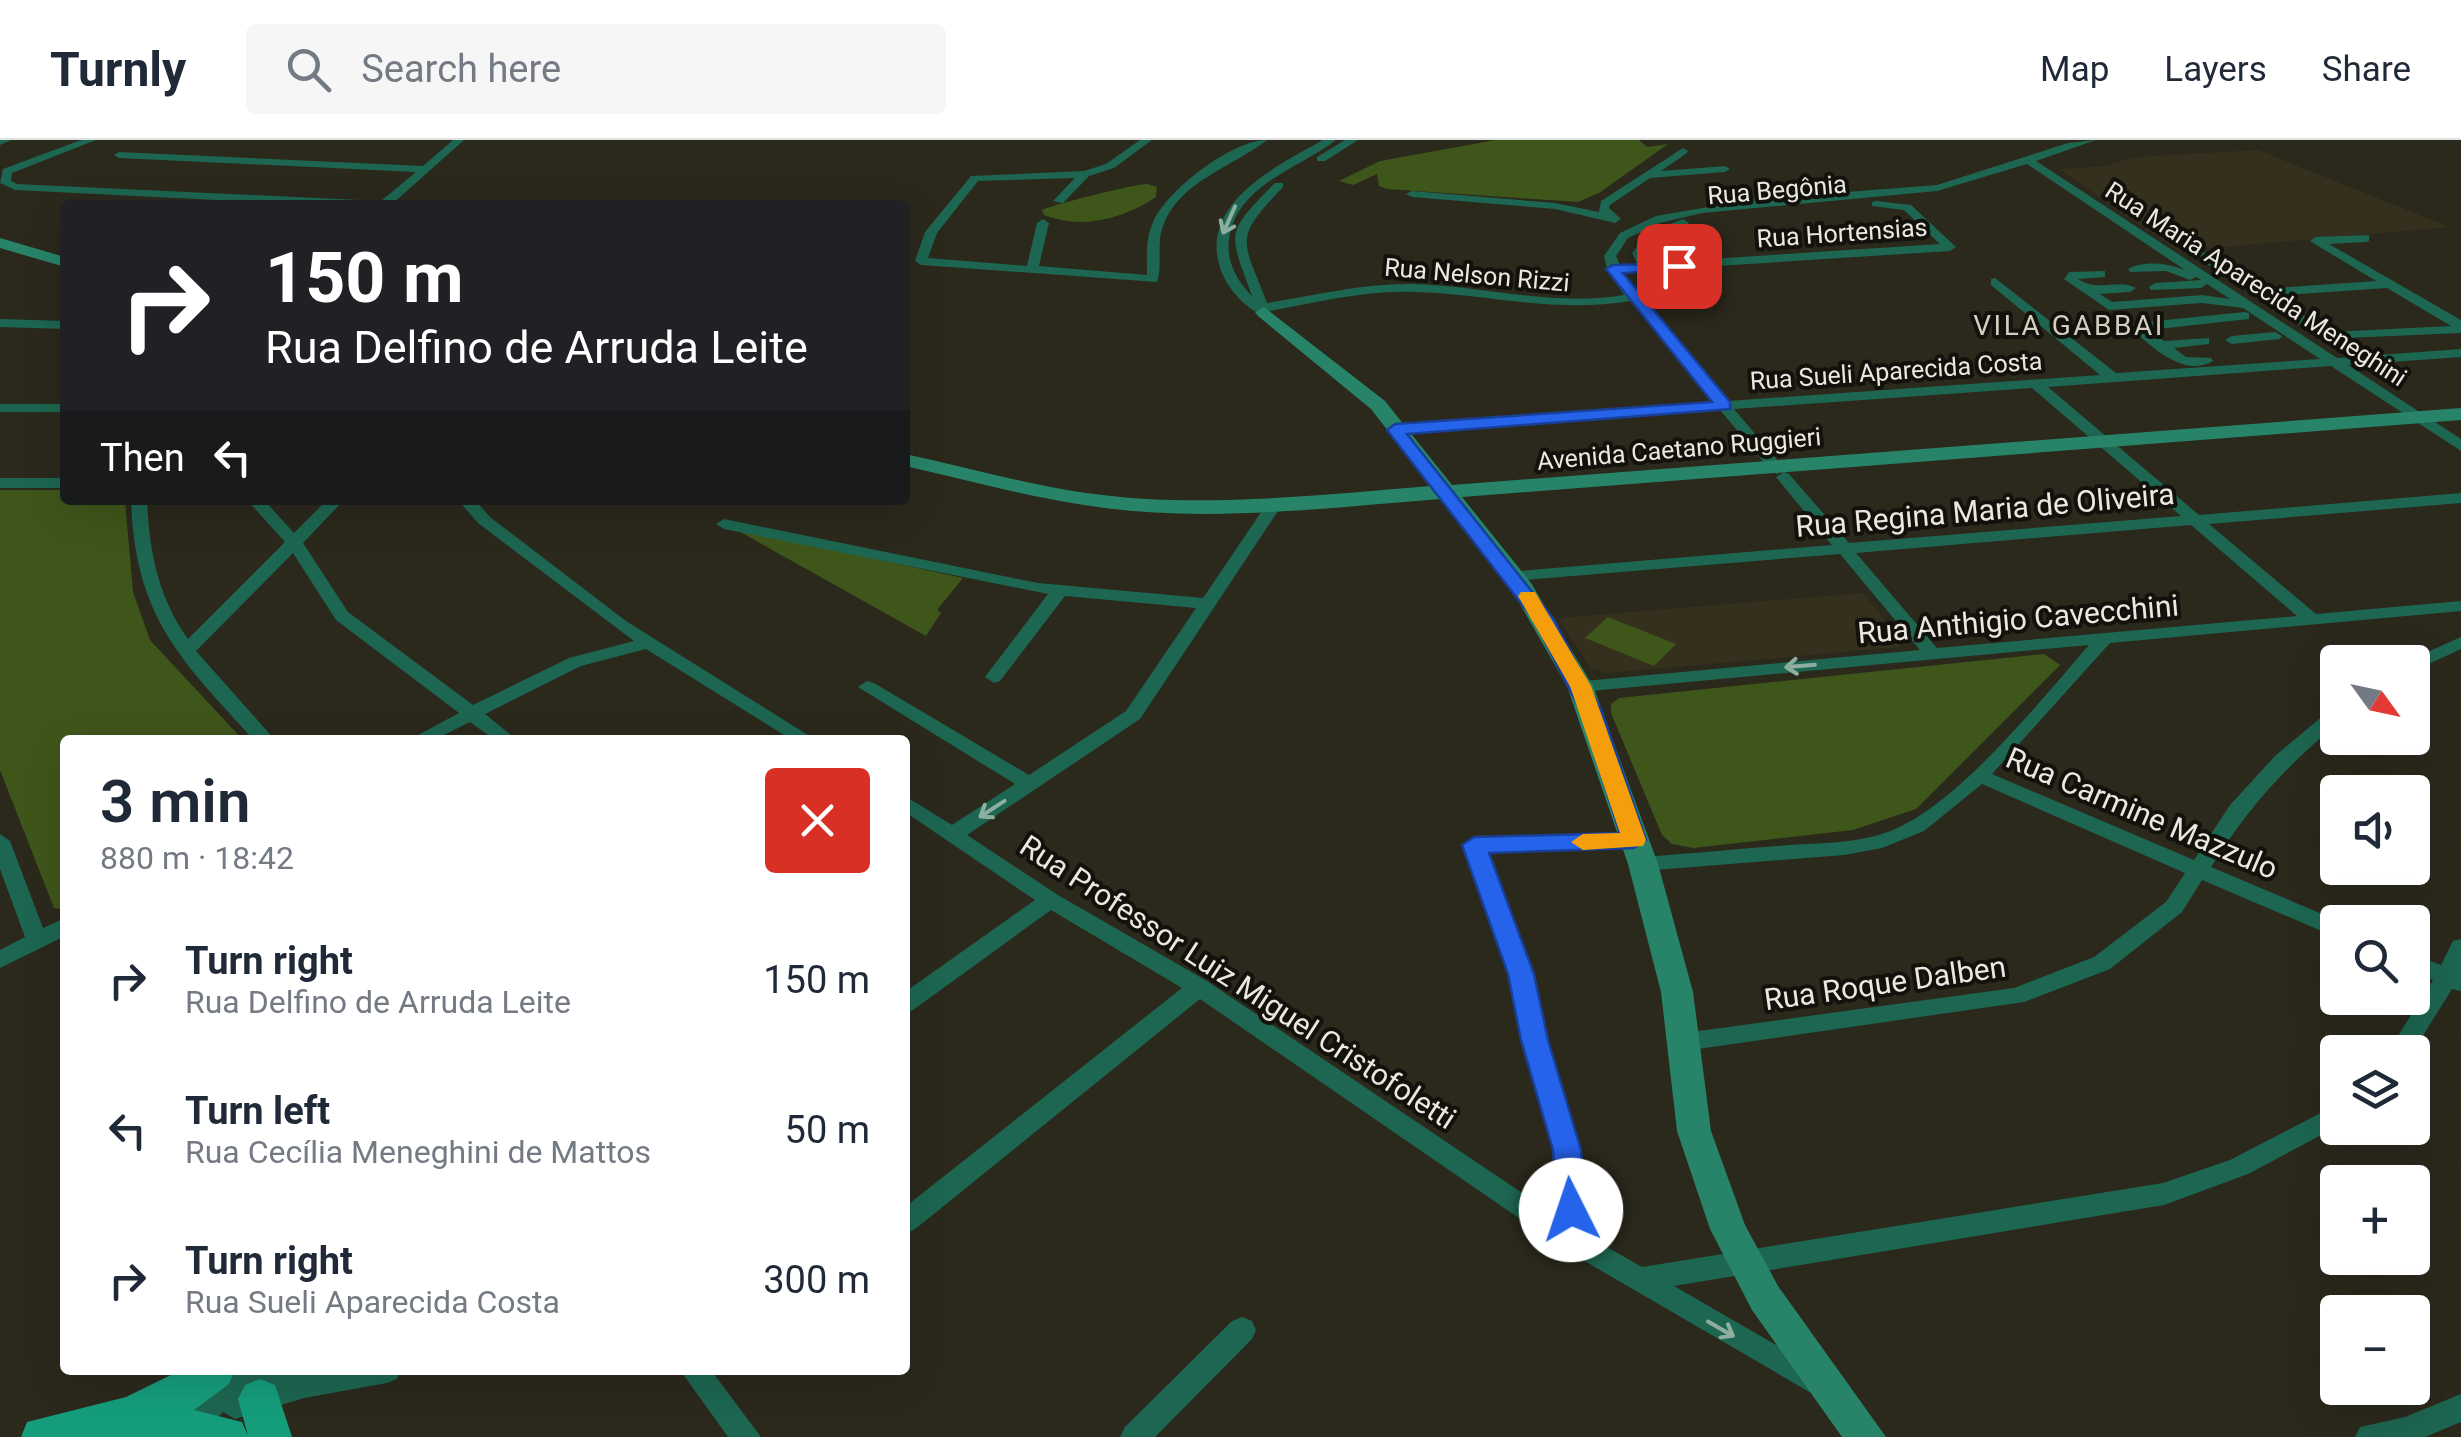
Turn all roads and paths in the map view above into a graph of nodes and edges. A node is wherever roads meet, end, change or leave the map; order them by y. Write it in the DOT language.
graph roads {
  1 [pos="91,140"];
  2 [pos="459,140"];
  3 [pos="1146,140"];
  4 [pos="1262,140"];
  5 [pos="1332,140"];
  6 [pos="1354,140"];
  7 [pos="2091,140"];
  8 [pos="1684,152"];
  9 [pos="119,154"];
  10 [pos="2026,159"];
  11 [pos="426,169"];
  12 [pos="1725,169"];
  13 [pos="4,170"];
  14 [pos="1084,174"];
  15 [pos="1644,176"];
  16 [pos="1412,194"];
  17 [pos="194,196"];
  18 [pos="188,200"];
  19 [pos="246,200"];
  20 [pos="390,200"];
  21 [pos="1059,201"];
  22 [pos="1888,203"];
  23 [pos="1613,218"];
  24 [pos="1044,224"];
  25 [pos="1636,224"];
  26 [pos="2365,238"];
  27 [pos="0,242"];
  28 [pos="0,251"];
  29 [pos="2196,253"];
  30 [pos="60,264"];
  31 [pos="60,265"];
  32 [pos="1645,268"];
  33 [pos="1613,269"];
  34 [pos="2134,270"];
  35 [pos="1032,271"];
  36 [pos="2101,274"];
  37 [pos="1996,282"];
  38 [pos="2201,284"];
  39 [pos="2390,284"];
  40 [pos="2155,287"];
  41 [pos="2130,288"];
  42 [pos="2086,291"];
  43 [pos="2259,294"];
  44 [pos="1634,298"];
  45 [pos="1262,309"];
  46 [pos="2246,310"];
  47 [pos="0,323"];
  48 [pos="60,325"];
  49 [pos="2461,327"];
  50 [pos="2275,336"];
  51 [pos="2232,340"];
  52 [pos="2204,341"];
  53 [pos="2161,345"];
  54 [pos="2461,353"];
  55 [pos="2258,357"];
  56 [pos="2232,359"];
  57 [pos="2334,363"];
  58 [pos="2113,378"];
  59 [pos="2035,383"];
  60 [pos="1724,406"];
  61 [pos="0,408"];
  62 [pos="60,408"];
  63 [pos="2461,414"];
  64 [pos="2424,422"];
  65 [pos="2461,424"];
  66 [pos="1395,430"];
  67 [pos="2461,446"];
  68 [pos="2108,447"];
  69 [pos="910,461"];
  70 [pos="1780,473"];
  71 [pos="910,479"];
  72 [pos="60,482"];
  73 [pos="0,483"];
  74 [pos="2461,498"];
  75 [pos="1449,499"];
  76 [pos="140,505"];
  77 [pos="260,505"];
  78 [pos="331,505"];
  79 [pos="470,505"];
  80 [pos="1269,510"];
  81 [pos="2194,520"];
  82 [pos="724,524"];
  83 [pos="294,542"];
  84 [pos="1845,551"];
  85 [pos="1513,576"];
  86 [pos="1060,590"];
  87 [pos="1208,604"];
  88 [pos="2461,606"];
  89 [pos="2310,618"];
  90 [pos="2103,640"];
  91 [pos="651,642"];
  92 [pos="2461,642"];
  93 [pos="184,652"];
  94 [pos="1932,654"];
  95 [pos="2430,657"];
  96 [pos="994,677"];
  97 [pos="1580,686"];
  98 [pos="867,687"];
  99 [pos="472,713"];
  100 [pos="2320,727"];
  101 [pos="261,735"];
  102 [pos="429,735"];
  103 [pos="501,735"];
  104 [pos="798,735"];
  105 [pos="1977,774"];
  106 [pos="1030,784"];
  107 [pos="910,806"];
  108 [pos="953,834"];
  109 [pos="0,840"];
  110 [pos="1639,852"];
  111 [pos="2200,871"];
  112 [pos="1050,900"];
  113 [pos="2320,922"];
  114 [pos="60,929"];
  115 [pos="38,940"];
  116 [pos="2461,947"];
  117 [pos="0,960"];
  118 [pos="2430,970"];
  119 [pos="2453,980"];
  120 [pos="1198,987"];
  121 [pos="910,1000"];
  122 [pos="2412,1035"];
  123 [pos="1684,1042"];
  124 [pos="2320,1124"];
  125 [pos="910,1218"];
  126 [pos="1573,1241"];
  127 [pos="1743,1261"];
  128 [pos="1636,1280"];
  129 [pos="1242,1330"];
  130 [pos="359,1375"];
  131 [pos="707,1375"];
  132 [pos="1837,1394"];
  133 [pos="227,1401"];
  134 [pos="2461,1408"];
  135 [pos="130,1417"];
  136 [pos="43,1437"];
  137 [pos="746,1437"];
  138 [pos="1135,1437"];
  139 [pos="1866,1437"];
  140 [pos="2370,1437"];
  1 -- 13 [label="street"];
  2 -- 11 [label="street"];
  3 -- 14 [label="street"];
  4 -- 35 [label="street"];
  5 -- 45 [label="street, one-way"];
  6 -- 45 [label="street"];
  7 -- 10 [label="street"];
  8 -- 15 [label="street"];
  9 -- 11 [label="street"];
  10 -- 25 [label="street"];
  10 -- 46 [label="street, Rua Maria Aparecida Meneghini"];
  11 -- 20 [label="street"];
  12 -- 15 [label="street"];
  13 -- 17 [label="street"];
  14 -- 21 [label="street"];
  14 -- 35 [label="street"];
  15 -- 23 [label="street"];
  16 -- 23 [label="street"];
  17 -- 18 [label="street"];
  17 -- 19 [label="street"];
  22 -- 32 [label="street, Rua Begônia"];
  22 -- 32 [label="street, Rua Hortensias"];
  23 -- 25 [label="street"];
  24 -- 35 [label="street"];
  25 -- 33 [label="street"];
  26 -- 39 [label="street"];
  27 -- 30 [label="main road"];
  28 -- 31 [label="main road"];
  29 -- 43 [label="street"];
  32 -- 33 [label="street, Rua Hortensias"];
  33 -- 44 [label="street"];
  34 -- 38 [label="street"];
  36 -- 42 [label="street"];
  37 -- 58 [label="street"];
  38 -- 40 [label="street"];
  38 -- 46 [label="street"];
  39 -- 43 [label="street"];
  39 -- 49 [label="street"];
  41 -- 42 [label="street"];
  42 -- 46 [label="street"];
  43 -- 49 [label="street"];
  44 -- 45 [label="street, Rua Nelson Rizzi"];
  44 -- 60 [label="street"];
  45 -- 66 [label="main road"];
  46 -- 50 [label="street"];
  46 -- 53 [label="street"];
  46 -- 57 [label="street, Rua Maria Aparecida Meneghini"];
  47 -- 48 [label="street"];
  50 -- 51 [label="street"];
  50 -- 55 [label="street"];
  52 -- 53 [label="street"];
  53 -- 56 [label="street"];
  54 -- 57 [label="street, Rua Sueli Aparecida Costa"];
  57 -- 58 [label="street, Rua Sueli Aparecida Costa"];
  57 -- 64 [label="street, Rua Maria Aparecida Meneghini"];
  58 -- 59 [label="street, Rua Sueli Aparecida Costa"];
  59 -- 60 [label="street, Rua Sueli Aparecida Costa"];
  59 -- 68 [label="street"];
  60 -- 66 [label="street, Rua Sueli Aparecida Costa"];
  60 -- 70 [label="street"];
  61 -- 62 [label="street"];
  63 -- 64 [label="main road, Avenida Caetano Ruggieri"];
  64 -- 65 [label="main road, Avenida Caetano Ruggieri"];
  64 -- 67 [label="street, Rua Maria Aparecida Meneghini"];
  64 -- 68 [label="main road, Avenida Caetano Ruggieri"];
  66 -- 75 [label="main road"];
  68 -- 70 [label="main road, Avenida Caetano Ruggieri"];
  68 -- 81 [label="street"];
  69 -- 80 [label="main road, Avenida Caetano Ruggieri"];
  70 -- 75 [label="main road, Avenida Caetano Ruggieri"];
  70 -- 84 [label="street"];
  71 -- 80 [label="main road, Avenida Caetano Ruggieri"];
  72 -- 73 [label="street"];
  74 -- 81 [label="street, Rua Regina Maria de Oliveira"];
  75 -- 80 [label="main road, Avenida Caetano Ruggieri"];
  75 -- 85 [label="main road"];
  76 -- 93 [label="street"];
  77 -- 83 [label="street"];
  78 -- 83 [label="street"];
  79 -- 91 [label="street"];
  80 -- 87 [label="street"];
  81 -- 84 [label="street, Rua Regina Maria de Oliveira"];
  81 -- 89 [label="street"];
  82 -- 86 [label="street"];
  83 -- 93 [label="street"];
  83 -- 99 [label="street"];
  84 -- 85 [label="street, Rua Regina Maria de Oliveira"];
  84 -- 94 [label="street"];
  85 -- 97 [label="main road"];
  86 -- 87 [label="street"];
  86 -- 96 [label="street"];
  87 -- 106 [label="street"];
  88 -- 89 [label="street, Rua Anthigio Cavecchini"];
  89 -- 90 [label="street, Rua Anthigio Cavecchini"];
  90 -- 94 [label="street, Rua Anthigio Cavecchini"];
  90 -- 105 [label="street"];
  91 -- 99 [label="street"];
  91 -- 104 [label="street"];
  92 -- 95 [label="street"];
  93 -- 101 [label="street"];
  94 -- 97 [label="street, Rua Anthigio Cavecchini, one-way"];
  97 -- 110 [label="main road"];
  98 -- 106 [label="street"];
  99 -- 102 [label="street"];
  99 -- 103 [label="street"];
  100 -- 111 [label="street, Rua Roque Dalben"];
  105 -- 110 [label="street"];
  105 -- 111 [label="street, Rua Carmine Mazzulo"];
  106 -- 108 [label="street, one-way"];
  107 -- 108 [label="street, Rua Professor Luiz Miguel Cristofoletti"];
  108 -- 112 [label="street, Rua Professor Luiz Miguel Cristofoletti"];
  109 -- 115 [label="street"];
  110 -- 123 [label="main road"];
  110 -- 126 [label="street"];
  111 -- 113 [label="street, Rua Carmine Mazzulo"];
  111 -- 123 [label="street, Rua Roque Dalben"];
  112 -- 120 [label="street, Rua Professor Luiz Miguel Cristofoletti"];
  112 -- 121 [label="street"];
  114 -- 115 [label="street"];
  115 -- 117 [label="street"];
  116 -- 119 [label="street"];
  118 -- 119 [label="street"];
  119 -- 122 [label="street"];
  120 -- 125 [label="street"];
  120 -- 126 [label="street, Rua Professor Luiz Miguel Cristofoletti"];
  123 -- 127 [label="main road"];
  124 -- 127 [label="street"];
  126 -- 128 [label="street, Rua Professor Luiz Miguel Cristofoletti"];
  127 -- 128 [label="street"];
  127 -- 132 [label="main road"];
  128 -- 132 [label="street, Rua Professor Luiz Miguel Cristofoletti, one-way"];
  129 -- 138 [label="street"];
  130 -- 133 [label="street"];
  131 -- 137 [label="street"];
  132 -- 139 [label="main road"];
  133 -- 135 [label="main road"];
  133 -- 135 [label="main road"];
  134 -- 140 [label="street"];
  135 -- 136 [label="main road"];
}
